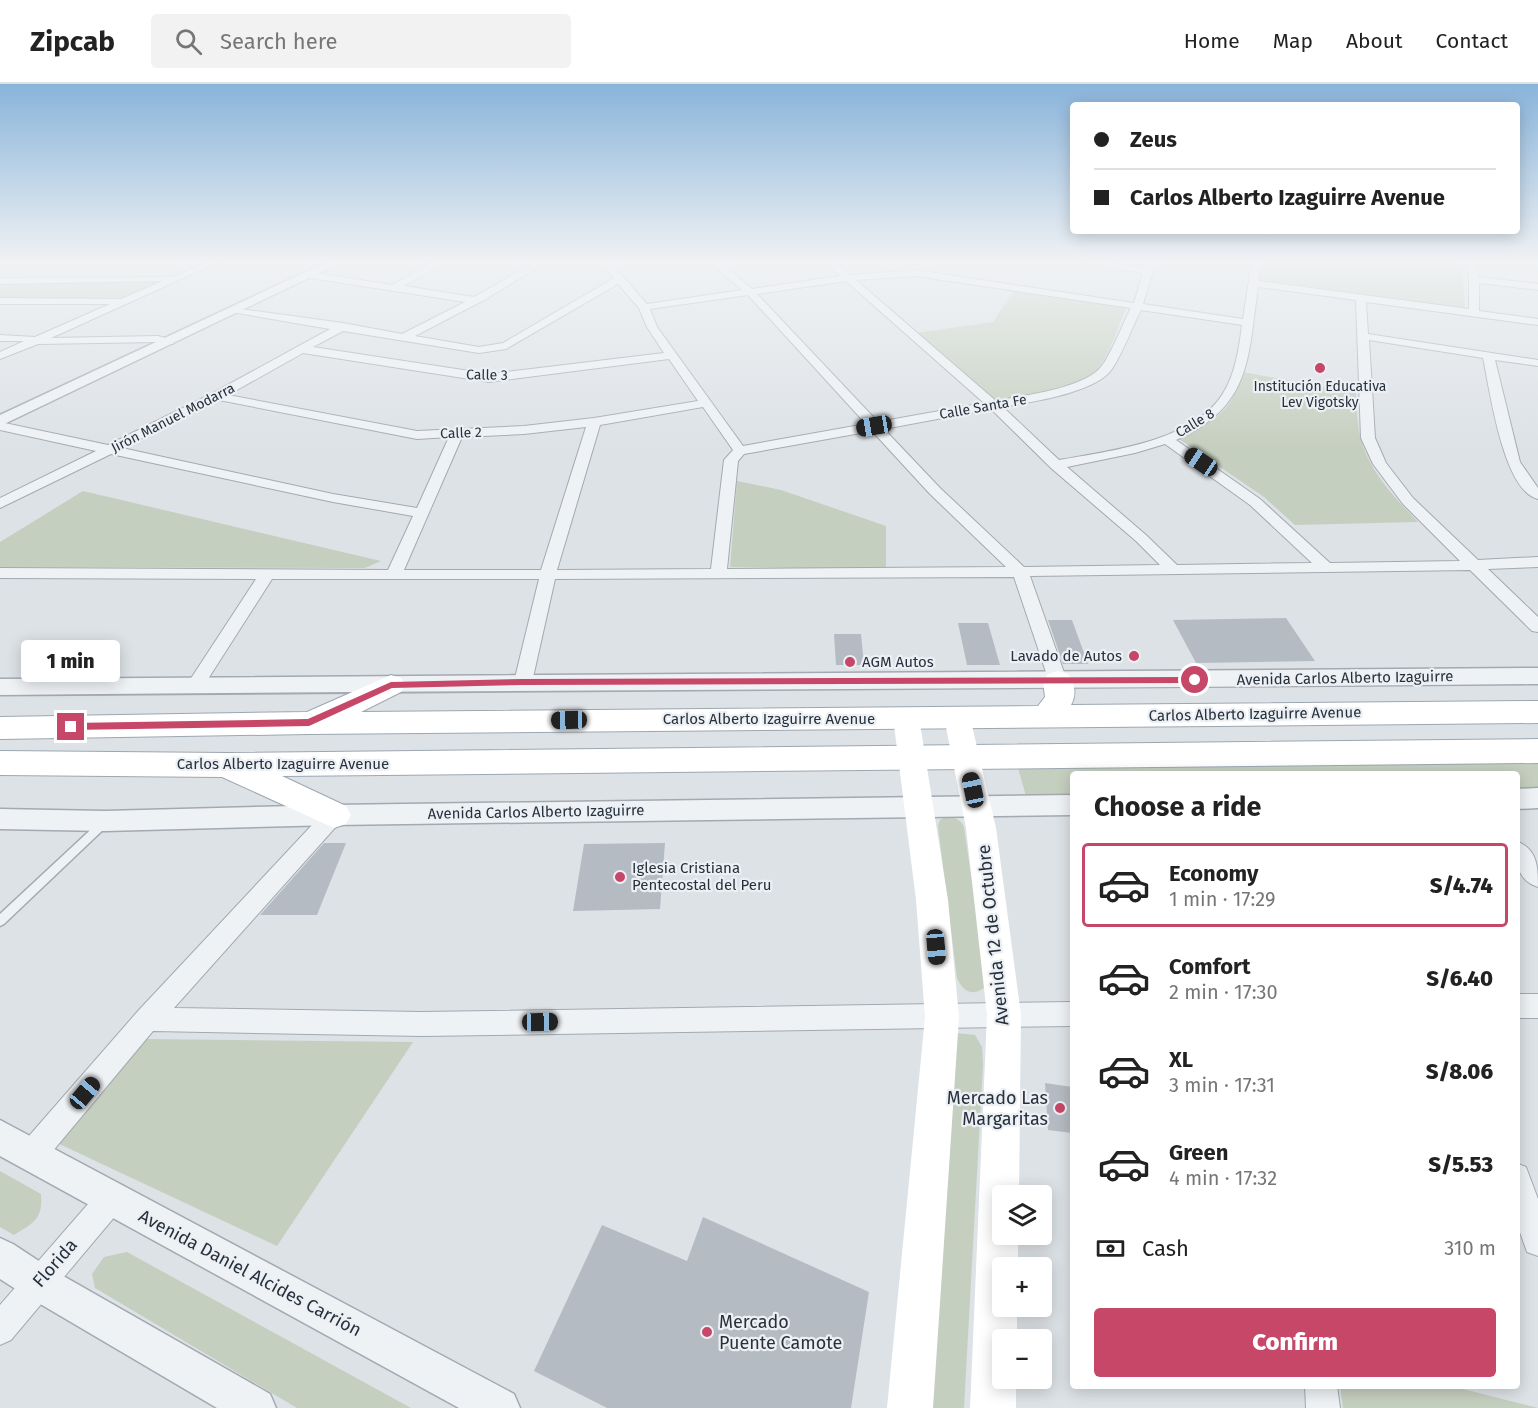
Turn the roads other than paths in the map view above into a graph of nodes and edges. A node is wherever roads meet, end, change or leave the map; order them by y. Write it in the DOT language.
graph roads {
  1 [pos="75,323"];
  2 [pos="198,323"];
  3 [pos="206,323"];
  4 [pos="322,323"];
  5 [pos="431,323"];
  6 [pos="545,323"];
  7 [pos="650,323"];
  8 [pos="778,323"];
  9 [pos="898,323"];
  10 [pos="1129,323"];
  11 [pos="1249,323"];
  12 [pos="1362,323"];
  13 [pos="343,326"];
  14 [pos="1363,336"];
  15 [pos="405,337"];
  16 [pos="0,338"];
  17 [pos="36,340"];
  18 [pos="164,340"];
  19 [pos="302,349"];
  20 [pos="672,355"];
  21 [pos="1488,355"];
  22 [pos="0,356"];
  23 [pos="1538,363"];
  24 [pos="217,396"];
  25 [pos="706,403"];
  26 [pos="994,405"];
  27 [pos="0,413"];
  28 [pos="0,421"];
  29 [pos="594,422"];
  30 [pos="0,426"];
  31 [pos="874,426"];
  32 [pos="457,434"];
  33 [pos="1167,439"];
  34 [pos="113,449"];
  35 [pos="740,451"];
  36 [pos="1056,465"];
  37 [pos="1538,495"];
  38 [pos="0,504"];
  39 [pos="423,513"];
  40 [pos="1538,562"];
  41 [pos="1476,565"];
  42 [pos="1326,568"];
  43 [pos="1172,569"];
  44 [pos="0,573"];
  45 [pos="719,573"];
  46 [pos="1021,573"];
  47 [pos="548,574"];
  48 [pos="267,575"];
  49 [pos="394,575"];
  50 [pos="1538,627"];
  51 [pos="1538,676"];
  52 [pos="1058,681"];
  53 [pos="523,682"];
  54 [pos="391,685"];
  55 [pos="195,686"];
  56 [pos="0,687"];
  57 [pos="1483,711"];
  58 [pos="1538,711"];
  59 [pos="906,717"];
  60 [pos="957,717"];
  61 [pos="1044,717"];
  62 [pos="309,723"];
  63 [pos="0,728"];
  64 [pos="1528,752"];
  65 [pos="966,757"];
  66 [pos="912,758"];
  67 [pos="0,763"];
  68 [pos="227,765"];
  69 [pos="1538,798"];
  70 [pos="1520,799"];
  71 [pos="1070,805"];
  72 [pos="976,806"];
  73 [pos="919,807"];
  74 [pos="334,815"];
  75 [pos="0,819"];
  76 [pos="105,821"];
  77 [pos="1520,855"];
  78 [pos="1538,878"];
  79 [pos="0,921"];
  80 [pos="1520,1006"];
  81 [pos="1538,1006"];
  82 [pos="1070,1014"];
  83 [pos="1004,1015"];
  84 [pos="942,1017"];
  85 [pos="147,1019"];
  86 [pos="0,1137"];
  87 [pos="32,1154"];
  88 [pos="1520,1189"];
  89 [pos="112,1198"];
  90 [pos="1538,1241"];
  91 [pos="0,1257"];
  92 [pos="38,1282"];
  93 [pos="0,1329"];
  94 [pos="1321,1389"];
  95 [pos="256,1408"];
  96 [pos="500,1408"];
  97 [pos="910,1408"];
  98 [pos="993,1408"];
  99 [pos="1323,1408"];
  1 -- 17 [label="street"];
  2 -- 18 [label="street"];
  3 -- 18 [label="street"];
  4 -- 13 [label="street"];
  5 -- 15 [label="street"];
  6 -- 15 [label="street"];
  7 -- 20 [label="street"];
  8 -- 31 [label="street"];
  9 -- 26 [label="street"];
  10 -- 26 [label="street, Calle Santa Fe"];
  11 -- 33 [label="street, Calle 8"];
  12 -- 14 [label="street"];
  13 -- 15 [label="street"];
  13 -- 19 [label="street, Jirón Manuel Modarra"];
  14 -- 21 [label="street"];
  14 -- 41 [label="street"];
  16 -- 17 [label="street"];
  17 -- 18 [label="street"];
  17 -- 22 [label="street"];
  18 -- 27 [label="street"];
  18 -- 28 [label="street"];
  19 -- 20 [label="street, Calle 3"];
  19 -- 24 [label="street, Jirón Manuel Modarra"];
  20 -- 25 [label="street"];
  21 -- 23 [label="street"];
  21 -- 37 [label="street"];
  24 -- 32 [label="street, Calle 2"];
  24 -- 34 [label="street, Jirón Manuel Modarra"];
  25 -- 29 [label="street, Calle 2"];
  25 -- 35 [label="street"];
  26 -- 31 [label="street, Calle Santa Fe"];
  26 -- 36 [label="street"];
  29 -- 32 [label="street, Calle 2"];
  29 -- 47 [label="street"];
  30 -- 34 [label="street"];
  31 -- 35 [label="street, Calle Santa Fe"];
  31 -- 46 [label="street"];
  32 -- 39 [label="street"];
  33 -- 36 [label="street, Calle 8"];
  33 -- 42 [label="street"];
  34 -- 38 [label="street, Jirón Manuel Modarra"];
  34 -- 39 [label="street"];
  35 -- 45 [label="street"];
  36 -- 43 [label="street"];
  39 -- 49 [label="street"];
  40 -- 41 [label="street"];
  41 -- 42 [label="street"];
  41 -- 50 [label="street"];
  42 -- 43 [label="street"];
  43 -- 46 [label="street"];
  44 -- 48 [label="street"];
  45 -- 46 [label="street"];
  45 -- 47 [label="street"];
  46 -- 52 [label="street"];
  47 -- 49 [label="street"];
  47 -- 53 [label="street"];
  48 -- 49 [label="street"];
  48 -- 55 [label="street"];
  51 -- 52 [label="street, Avenida Carlos Alberto Izaguirre"];
  52 -- 53 [label="street, Avenida Carlos Alberto Izaguirre"];
  52 -- 61 [label="main road"];
  53 -- 54 [label="street, Avenida Carlos Alberto Izaguirre"];
  54 -- 55 [label="street, Avenida Carlos Alberto Izaguirre"];
  54 -- 62 [label="main road"];
  55 -- 56 [label="street, Avenida Carlos Alberto Izaguirre"];
  57 -- 58 [label="main road, Carlos Alberto Izaguirre Avenue"];
  57 -- 61 [label="main road, Carlos Alberto Izaguirre Avenue"];
  57 -- 64 [label="main road"];
  59 -- 60 [label="main road, Carlos Alberto Izaguirre Avenue"];
  59 -- 62 [label="main road, Carlos Alberto Izaguirre Avenue"];
  59 -- 66 [label="main road"];
  60 -- 61 [label="main road, Carlos Alberto Izaguirre Avenue"];
  60 -- 65 [label="main road, Avenida 12 de Octubre"];
  62 -- 63 [label="main road, Carlos Alberto Izaguirre Avenue"];
  64 -- 65 [label="main road, Carlos Alberto Izaguirre Avenue"];
  65 -- 66 [label="main road, Carlos Alberto Izaguirre Avenue"];
  65 -- 72 [label="main road, Avenida 12 de Octubre"];
  66 -- 68 [label="main road, Carlos Alberto Izaguirre Avenue"];
  66 -- 73 [label="main road"];
  67 -- 68 [label="main road, Carlos Alberto Izaguirre Avenue"];
  68 -- 74 [label="main road"];
  69 -- 70 [label="street"];
  71 -- 72 [label="street, Avenida Carlos Alberto Izaguirre"];
  72 -- 73 [label="street, Avenida Carlos Alberto Izaguirre"];
  72 -- 83 [label="main road, Avenida 12 de Octubre"];
  73 -- 74 [label="street, Avenida Carlos Alberto Izaguirre"];
  73 -- 84 [label="main road"];
  74 -- 76 [label="street, Avenida Carlos Alberto Izaguirre"];
  74 -- 85 [label="street"];
  75 -- 76 [label="street, Avenida Carlos Alberto Izaguirre"];
  76 -- 79 [label="lane"];
  77 -- 78 [label="street"];
  80 -- 81 [label="street"];
  82 -- 83 [label="street"];
  83 -- 84 [label="street"];
  83 -- 98 [label="main road, Avenida 12 de Octubre"];
  84 -- 85 [label="street"];
  84 -- 97 [label="main road"];
  85 -- 87 [label="street"];
  86 -- 87 [label="street, Avenida Daniel Alcides Carrión"];
  87 -- 89 [label="street, Avenida Daniel Alcides Carrión"];
  88 -- 90 [label="street"];
  89 -- 92 [label="street, Florida"];
  89 -- 96 [label="street, Avenida Daniel Alcides Carrión"];
  91 -- 92 [label="street"];
  92 -- 93 [label="street, Florida"];
  92 -- 95 [label="street"];
  94 -- 99 [label="street"];
}
